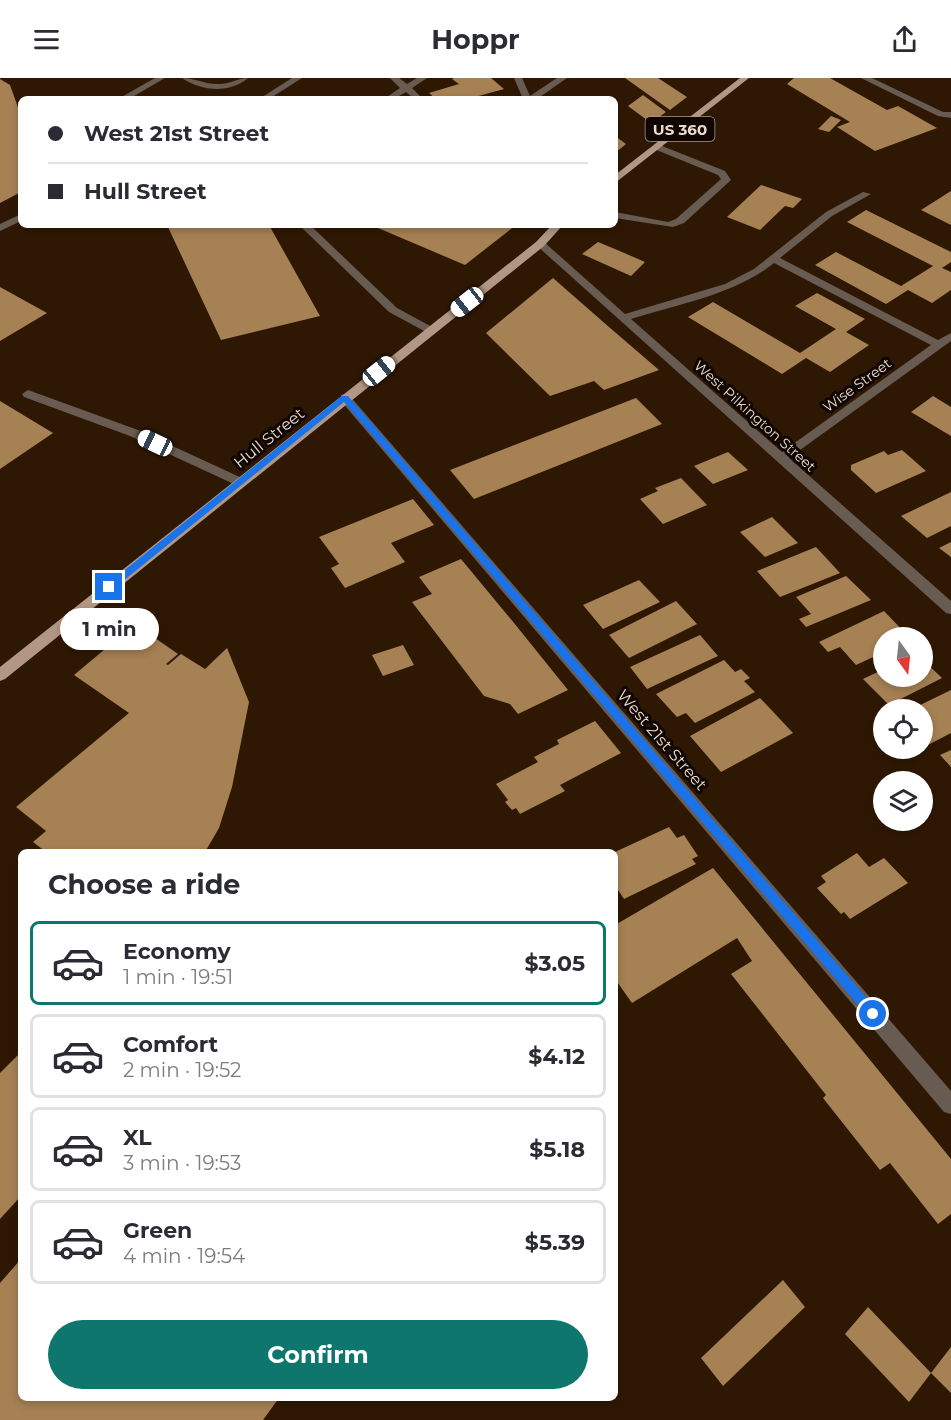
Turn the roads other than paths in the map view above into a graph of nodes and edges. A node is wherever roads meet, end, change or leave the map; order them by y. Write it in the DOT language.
graph roads {
  1 [pos="161,78"];
  2 [pos="186,78"];
  3 [pos="244,78"];
  4 [pos="298,78"];
  5 [pos="394,78"];
  6 [pos="423,78"];
  7 [pos="518,78"];
  8 [pos="563,78"];
  9 [pos="745,78"];
  10 [pos="865,78"];
  11 [pos="406,88"];
  12 [pos="128,96"];
  13 [pos="268,96"];
  14 [pos="392,96"];
  15 [pos="415,96"];
  16 [pos="527,96"];
  17 [pos="534,96"];
  18 [pos="951,115"];
  19 [pos="657,147"];
  20 [pos="618,178"];
  21 [pos="866,194"];
  22 [pos="618,216"];
  23 [pos="18,219"];
  24 [pos="0,228"];
  25 [pos="307,228"];
  26 [pos="555,228"];
  27 [pos="540,244"];
  28 [pos="774,259"];
  29 [pos="622,318"];
  30 [pos="430,330"];
  31 [pos="951,336"];
  32 [pos="939,345"];
  33 [pos="28,394"];
  34 [pos="345,398"];
  35 [pos="780,459"];
  36 [pos="240,483"];
  37 [pos="951,609"];
  38 [pos="0,675"];
  39 [pos="951,1105"];
  1 -- 12 [label="street"];
  2 -- 3 [label="street"];
  4 -- 13 [label="street"];
  5 -- 11 [label="street"];
  6 -- 11 [label="street"];
  7 -- 16 [label="street"];
  8 -- 17 [label="street"];
  9 -- 19 [label="main road, US 360"];
  10 -- 18 [label="street"];
  11 -- 14 [label="street"];
  11 -- 15 [label="street"];
  19 -- 20 [label="main road, US 360"];
  19 -- 22 [label="street"];
  21 -- 28 [label="street"];
  23 -- 24 [label="street"];
  25 -- 30 [label="street"];
  26 -- 27 [label="main road, Hull Street"];
  27 -- 29 [label="street, West Pilkington Street"];
  27 -- 30 [label="main road, Hull Street"];
  28 -- 29 [label="street"];
  28 -- 32 [label="street"];
  29 -- 35 [label="street, West Pilkington Street"];
  30 -- 34 [label="main road, Hull Street"];
  31 -- 32 [label="street, Wise Street"];
  32 -- 35 [label="street, Wise Street"];
  33 -- 36 [label="street"];
  34 -- 36 [label="main road, Hull Street"];
  34 -- 39 [label="street, West 21st Street"];
  35 -- 37 [label="street, West Pilkington Street"];
  36 -- 38 [label="main road, Hull Street"];
}
